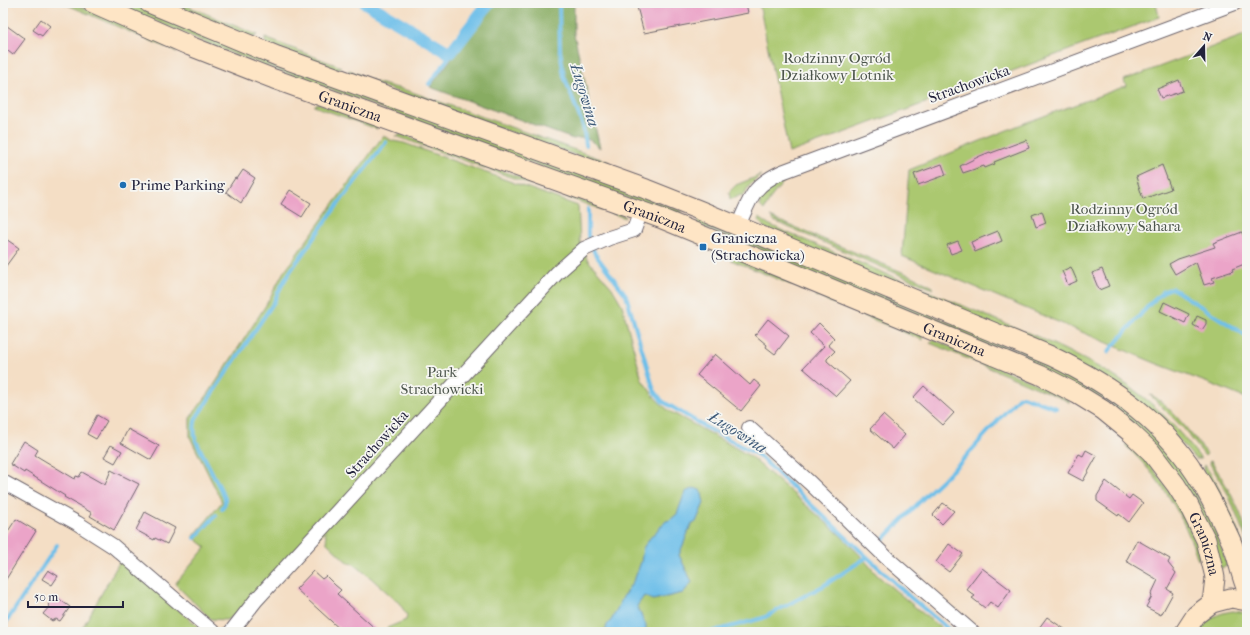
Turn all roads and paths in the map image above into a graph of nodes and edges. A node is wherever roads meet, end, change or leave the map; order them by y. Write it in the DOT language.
graph roads {
  1 [pos="93,3"];
  2 [pos="149,3"];
  3 [pos="1235,3"];
  4 [pos="641,211"];
  5 [pos="738,226"];
  6 [pos="749,428"];
  7 [pos="3,482"];
  8 [pos="1247,590"];
  9 [pos="1247,601"];
  10 [pos="1212,603"];
  11 [pos="213,632"];
  12 [pos="231,632"];
  13 [pos="972,632"];
  14 [pos="1185,632"];
  1 -- 4 [label="main road, Graniczna"];
  2 -- 5 [label="main road, Graniczna"];
  3 -- 5 [label="street, Strachowicka"];
  4 -- 10 [label="main road, Graniczna"];
  4 -- 12 [label="street, Strachowicka"];
  5 -- 8 [label="main road, Graniczna"];
  6 -- 13 [label="street"];
  7 -- 11 [label="street"];
  9 -- 10 [label="main road"];
  10 -- 14 [label="main road"];
}
